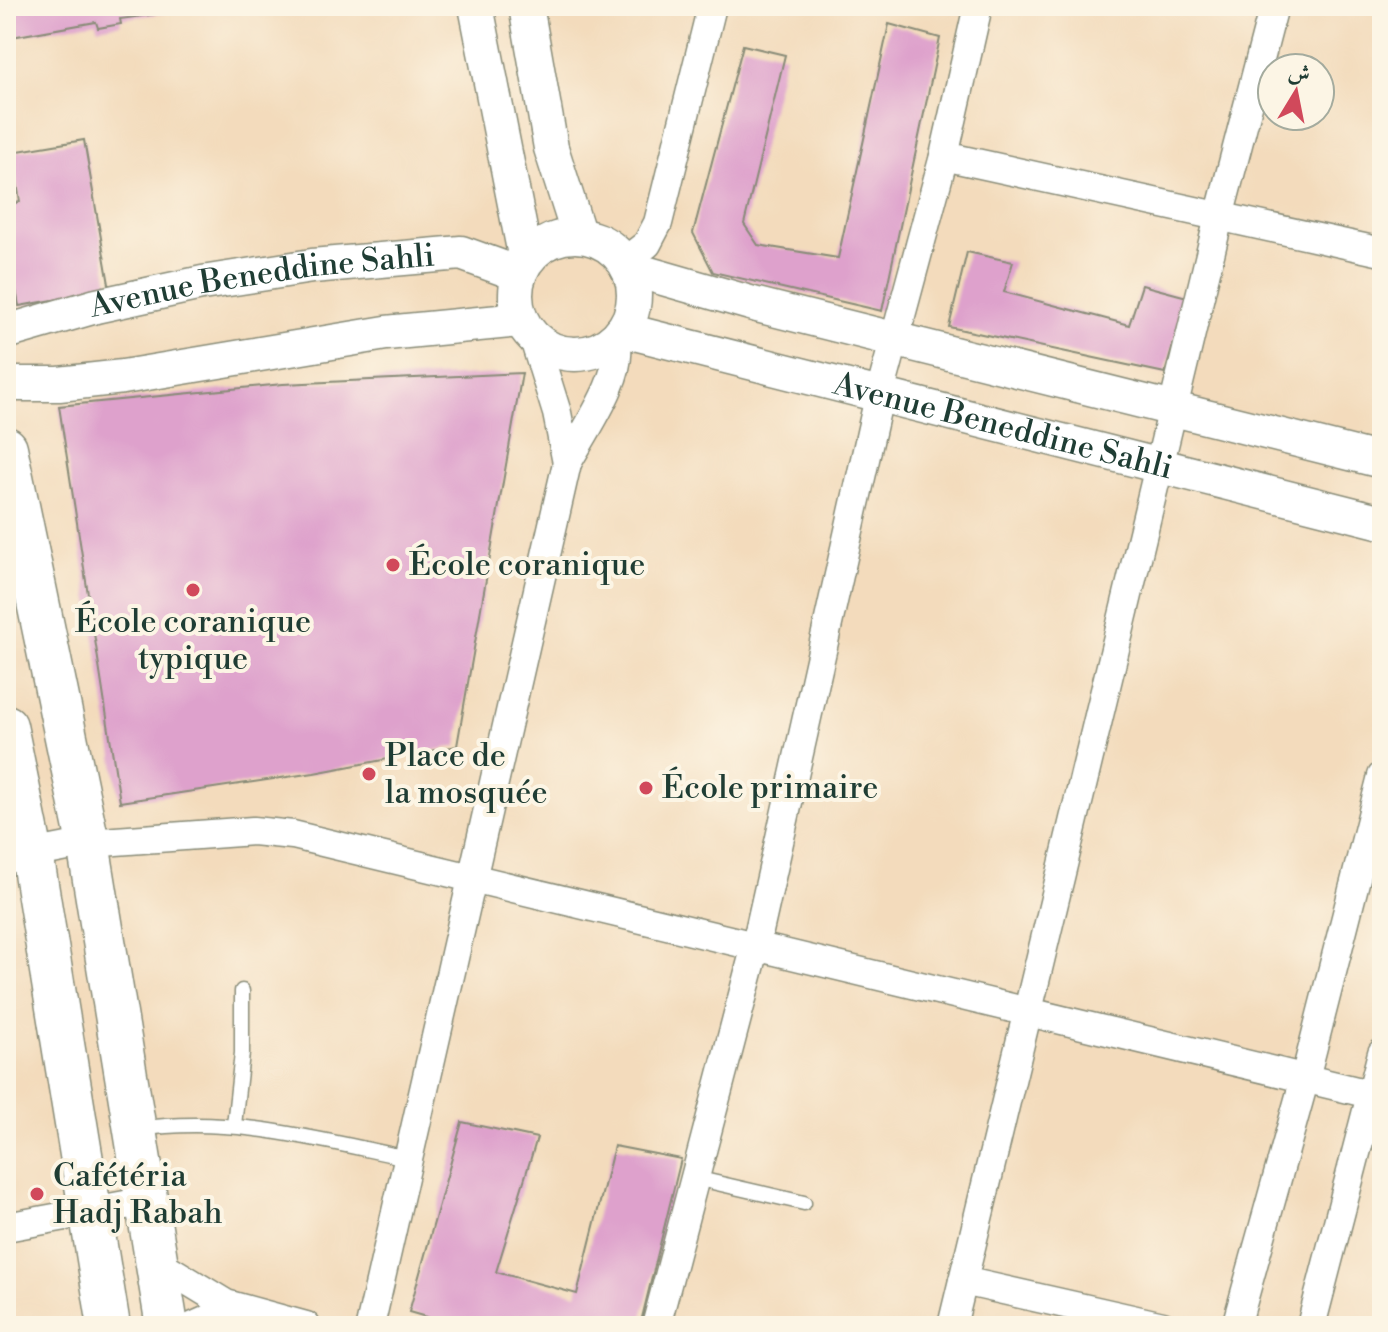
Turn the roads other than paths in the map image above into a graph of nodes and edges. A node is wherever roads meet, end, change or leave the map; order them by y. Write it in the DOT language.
graph roads {
  1 [pos="476,6"];
  2 [pos="526,6"];
  3 [pos="712,6"];
  4 [pos="978,6"];
  5 [pos="1274,6"];
  6 [pos="944,156"];
  7 [pos="1219,217"];
  8 [pos="579,236"];
  9 [pos="1382,252"];
  10 [pos="626,265"];
  11 [pos="522,267"];
  12 [pos="527,330"];
  13 [pos="6,332"];
  14 [pos="619,335"];
  15 [pos="896,338"];
  16 [pos="6,384"];
  17 [pos="879,397"];
  18 [pos="1175,409"];
  19 [pos="6,448"];
  20 [pos="1382,461"];
  21 [pos="567,463"];
  22 [pos="1160,467"];
  23 [pos="1382,522"];
  24 [pos="6,726"];
  25 [pos="1382,776"];
  26 [pos="88,843"];
  27 [pos="19,857"];
  28 [pos="471,879"];
  29 [pos="755,949"];
  30 [pos="242,991"];
  31 [pos="1028,1014"];
  32 [pos="1382,1053"];
  33 [pos="1305,1078"];
  34 [pos="1377,1096"];
  35 [pos="234,1125"];
  36 [pos="135,1130"];
  37 [pos="408,1158"];
  38 [pos="695,1178"];
  39 [pos="147,1201"];
  40 [pos="804,1203"];
  41 [pos="90,1210"];
  42 [pos="6,1227"];
  43 [pos="157,1262"];
  44 [pos="963,1281"];
  45 [pos="244,1311"];
  46 [pos="109,1326"];
  47 [pos="167,1326"];
  48 [pos="194,1326"];
  49 [pos="306,1326"];
  50 [pos="370,1326"];
  51 [pos="656,1326"];
  52 [pos="952,1326"];
  53 [pos="1163,1326"];
  54 [pos="1236,1326"];
  55 [pos="1311,1326"];
  1 -- 11 [label="street"];
  2 -- 8 [label="street"];
  3 -- 10 [label="street"];
  4 -- 6 [label="street"];
  5 -- 7 [label="street"];
  6 -- 7 [label="street"];
  6 -- 15 [label="street"];
  7 -- 9 [label="street"];
  7 -- 18 [label="street"];
  8 -- 10 [label="street"];
  8 -- 11 [label="street"];
  10 -- 14 [label="street"];
  10 -- 15 [label="street, Avenue Beneddine Sahli"];
  11 -- 12 [label="street"];
  11 -- 13 [label="street, Avenue Beneddine Sahli"];
  12 -- 14 [label="street"];
  12 -- 16 [label="street"];
  12 -- 21 [label="street"];
  14 -- 17 [label="street, Avenue Beneddine Sahli"];
  14 -- 21 [label="street"];
  15 -- 17 [label="street"];
  15 -- 18 [label="street, Avenue Beneddine Sahli"];
  17 -- 22 [label="street, Avenue Beneddine Sahli"];
  17 -- 29 [label="street"];
  18 -- 20 [label="street, Avenue Beneddine Sahli"];
  18 -- 22 [label="street"];
  19 -- 26 [label="main road"];
  21 -- 28 [label="street"];
  22 -- 23 [label="street, Avenue Beneddine Sahli"];
  22 -- 31 [label="street"];
  24 -- 27 [label="main road"];
  25 -- 33 [label="street"];
  26 -- 27 [label="street"];
  26 -- 28 [label="street"];
  26 -- 36 [label="main road"];
  27 -- 41 [label="main road"];
  28 -- 29 [label="street"];
  28 -- 37 [label="street"];
  29 -- 31 [label="street"];
  29 -- 38 [label="street"];
  30 -- 35 [label="lane"];
  31 -- 33 [label="street"];
  31 -- 44 [label="street"];
  32 -- 34 [label="street"];
  33 -- 34 [label="street"];
  33 -- 54 [label="street"];
  34 -- 55 [label="street"];
  35 -- 36 [label="lane"];
  35 -- 37 [label="lane"];
  36 -- 39 [label="main road"];
  37 -- 50 [label="street"];
  38 -- 40 [label="lane"];
  38 -- 51 [label="street"];
  39 -- 41 [label="street"];
  39 -- 43 [label="main road"];
  41 -- 42 [label="street"];
  41 -- 46 [label="main road"];
  43 -- 45 [label="street"];
  43 -- 47 [label="main road"];
  44 -- 52 [label="street"];
  44 -- 53 [label="street"];
  45 -- 48 [label="street"];
  45 -- 49 [label="street"];
}
